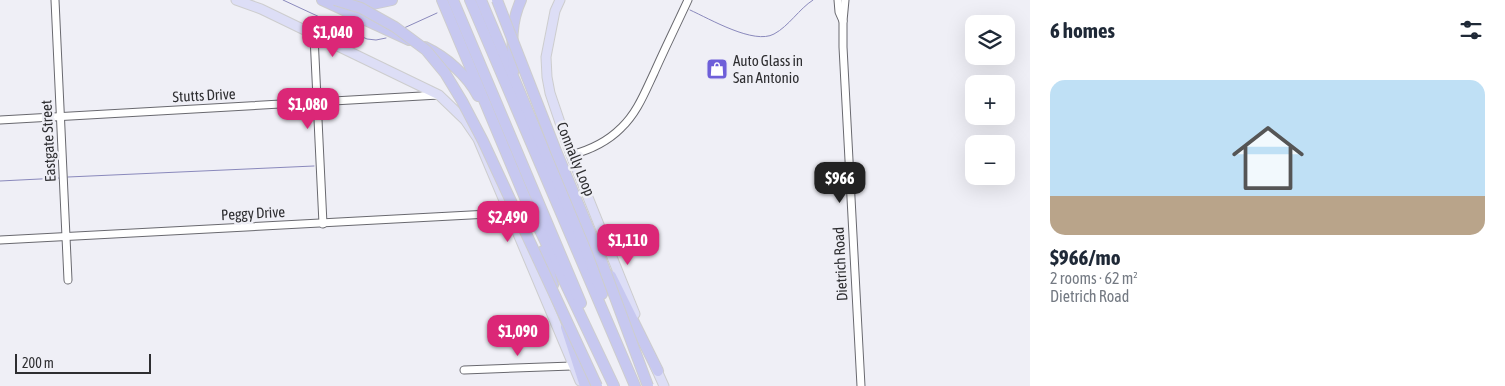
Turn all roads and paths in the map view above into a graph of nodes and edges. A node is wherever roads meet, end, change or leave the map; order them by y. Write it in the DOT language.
graph roads {
  1 [pos="55,0"];
  2 [pos="236,0"];
  3 [pos="322,0"];
  4 [pos="335,0"];
  5 [pos="355,0"];
  6 [pos="392,0"];
  7 [pos="442,0"];
  8 [pos="452,0"];
  9 [pos="470,0"];
  10 [pos="481,0"];
  11 [pos="497,0"];
  12 [pos="522,0"];
  13 [pos="560,0"];
  14 [pos="688,0"];
  15 [pos="838,0"];
  16 [pos="845,0"];
  17 [pos="843,21"];
  18 [pos="314,36"];
  19 [pos="518,88"];
  20 [pos="439,95"];
  21 [pos="318,103"];
  22 [pos="60,117"];
  23 [pos="0,120"];
  24 [pos="501,140"];
  25 [pos="571,155"];
  26 [pos="556,177"];
  27 [pos="528,205"];
  28 [pos="508,213"];
  29 [pos="323,224"];
  30 [pos="66,237"];
  31 [pos="0,240"];
  32 [pos="68,280"];
  33 [pos="572,366"];
  34 [pos="464,370"];
  35 [pos="658,371"];
  36 [pos="583,386"];
  37 [pos="597,386"];
  38 [pos="615,386"];
  39 [pos="636,386"];
  40 [pos="648,386"];
  41 [pos="664,386"];
  42 [pos="861,386"];
  1 -- 22 [label="street, Eastgate Street"];
  2 -- 18 [label="main road"];
  3 -- 24 [label="highway"];
  4 -- 37 [label="highway, bridge"];
  5 -- 6 [label="highway"];
  7 -- 24 [label="highway"];
  8 -- 38 [label="highway"];
  9 -- 39 [label="highway"];
  10 -- 19 [label="highway"];
  11 -- 40 [label="highway, Connally Loop, bridge"];
  12 -- 19 [label="highway"];
  13 -- 25 [label="main road"];
  14 -- 25 [label="street"];
  15 -- 17 [label="street, Dietrich Road"];
  16 -- 17 [label="street, Dietrich Road"];
  17 -- 42 [label="street, Dietrich Road"];
  18 -- 20 [label="main road"];
  18 -- 21 [label="street"];
  19 -- 26 [label="highway"];
  20 -- 21 [label="street, Stutts Drive"];
  20 -- 28 [label="main road"];
  21 -- 22 [label="street, Stutts Drive"];
  21 -- 29 [label="street"];
  22 -- 23 [label="street, Stutts Drive"];
  22 -- 30 [label="street, Eastgate Street"];
  24 -- 27 [label="highway"];
  25 -- 35 [label="main road"];
  26 -- 35 [label="highway"];
  26 -- 39 [label="highway"];
  27 -- 36 [label="highway"];
  27 -- 38 [label="highway"];
  28 -- 29 [label="street, Peggy Drive"];
  28 -- 33 [label="main road"];
  29 -- 30 [label="street, Peggy Drive"];
  30 -- 31 [label="street, Peggy Drive"];
  30 -- 32 [label="street, Eastgate Street"];
  33 -- 34 [label="street"];
  33 -- 36 [label="main road"];
  35 -- 41 [label="main road"];
}
